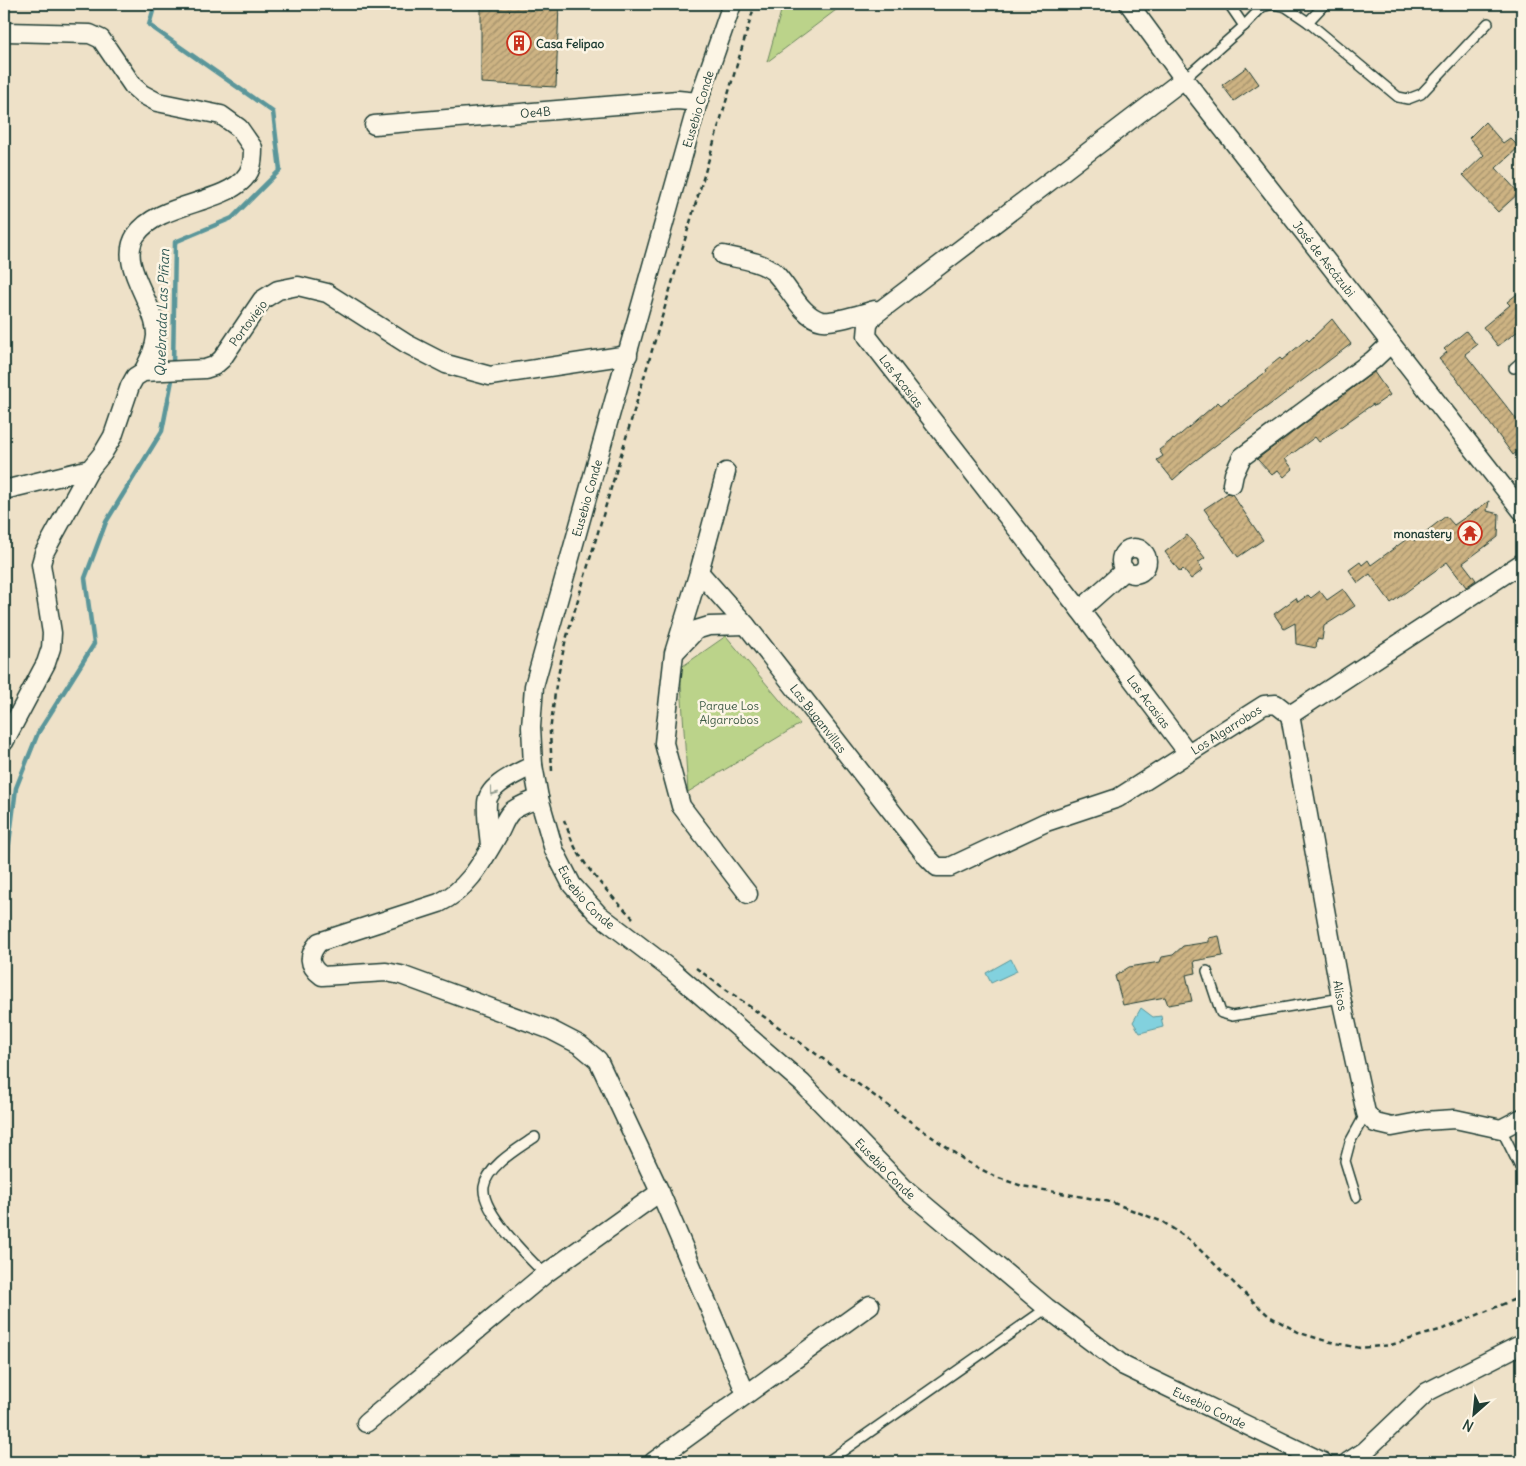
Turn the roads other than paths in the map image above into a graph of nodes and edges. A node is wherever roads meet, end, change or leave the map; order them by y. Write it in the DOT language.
graph roads {
  1 [pos="732,4"];
  2 [pos="1129,4"];
  3 [pos="1229,4"];
  4 [pos="1325,4"];
  5 [pos="1308,22"];
  6 [pos="1488,23"];
  7 [pos="1244,26"];
  8 [pos="6,32"];
  9 [pos="1184,79"];
  10 [pos="698,102"];
  11 [pos="374,125"];
  12 [pos="722,256"];
  13 [pos="878,312"];
  14 [pos="1391,343"];
  15 [pos="628,356"];
  16 [pos="1522,361"];
  17 [pos="1514,368"];
  18 [pos="143,372"];
  19 [pos="90,469"];
  20 [pos="726,472"];
  21 [pos="1232,484"];
  22 [pos="4,490"];
  23 [pos="1522,511"];
  24 [pos="1522,563"];
  25 [pos="1125,570"];
  26 [pos="699,572"];
  27 [pos="1080,610"];
  28 [pos="746,625"];
  29 [pos="674,653"];
  30 [pos="1290,715"];
  31 [pos="4,742"];
  32 [pos="1188,753"];
  33 [pos="533,765"];
  34 [pos="539,798"];
  35 [pos="490,846"];
  36 [pos="937,867"];
  37 [pos="748,894"];
  38 [pos="1207,971"];
  39 [pos="1341,998"];
  40 [pos="1366,1113"];
  41 [pos="1522,1118"];
  42 [pos="1501,1129"];
  43 [pos="535,1137"];
  44 [pos="1522,1171"];
  45 [pos="660,1192"];
  46 [pos="1356,1197"];
  47 [pos="545,1274"];
  48 [pos="870,1305"];
  49 [pos="1047,1308"];
  50 [pos="1522,1344"];
  51 [pos="746,1394"];
  52 [pos="366,1423"];
  53 [pos="653,1462"];
  54 [pos="827,1462"];
  55 [pos="1323,1462"];
  56 [pos="1348,1462"];
  1 -- 10 [label="street, Eusebio Conde"];
  2 -- 9 [label="street, José de Ascázubi"];
  3 -- 7 [label="lane"];
  4 -- 5 [label="lane"];
  5 -- 6 [label="lane"];
  5 -- 7 [label="lane"];
  7 -- 9 [label="lane"];
  8 -- 18 [label="street"];
  9 -- 13 [label="street, Las Acasias"];
  9 -- 14 [label="street, José de Ascázubi"];
  10 -- 11 [label="street, Oe4B"];
  10 -- 15 [label="street, Eusebio Conde"];
  12 -- 13 [label="street"];
  13 -- 27 [label="street, Las Acasias"];
  14 -- 21 [label="street"];
  14 -- 23 [label="street, José de Ascázubi"];
  15 -- 18 [label="street, Portoviejo"];
  15 -- 33 [label="street, Eusebio Conde"];
  16 -- 17 [label="lane"];
  18 -- 19 [label="street"];
  19 -- 22 [label="street"];
  19 -- 31 [label="street"];
  20 -- 26 [label="street"];
  24 -- 30 [label="street"];
  25 -- 27 [label="street"];
  26 -- 28 [label="street, Las Buganvillas"];
  26 -- 29 [label="street"];
  27 -- 32 [label="street, Las Acasias"];
  28 -- 29 [label="street"];
  28 -- 36 [label="street, Las Buganvillas"];
  29 -- 37 [label="street"];
  30 -- 32 [label="street, Los Algarrobos"];
  30 -- 39 [label="street, Alisos"];
  32 -- 36 [label="street, Los Algarrobos"];
  33 -- 34 [label="street, Eusebio Conde"];
  33 -- 35 [label="street, one-way"];
  34 -- 35 [label="street"];
  34 -- 49 [label="street, Eusebio Conde"];
  35 -- 45 [label="street"];
  38 -- 39 [label="lane"];
  39 -- 40 [label="street, Alisos"];
  40 -- 42 [label="street"];
  40 -- 46 [label="lane"];
  41 -- 42 [label="street"];
  42 -- 44 [label="lane"];
  43 -- 47 [label="lane"];
  45 -- 47 [label="street"];
  45 -- 51 [label="street"];
  47 -- 52 [label="street"];
  48 -- 51 [label="street"];
  49 -- 54 [label="lane"];
  49 -- 55 [label="street, Eusebio Conde"];
  50 -- 56 [label="street"];
  51 -- 53 [label="street"];
}
